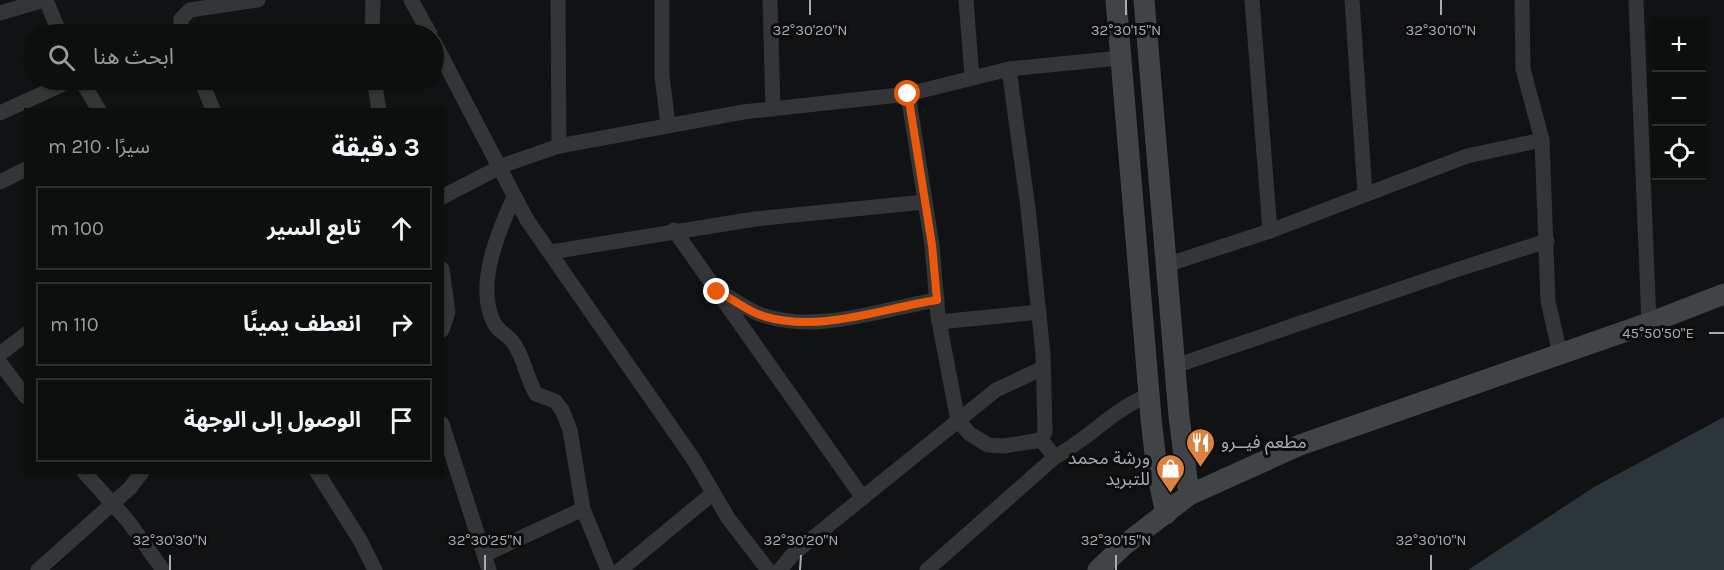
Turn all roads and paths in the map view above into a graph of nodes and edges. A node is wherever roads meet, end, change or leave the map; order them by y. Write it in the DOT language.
graph roads {
  1 [pos="45,0"];
  2 [pos="258,0"];
  3 [pos="373,0"];
  4 [pos="411,0"];
  5 [pos="558,0"];
  6 [pos="662,0"];
  7 [pos="770,0"];
  8 [pos="966,0"];
  9 [pos="1116,0"];
  10 [pos="1144,0"];
  11 [pos="1252,0"];
  12 [pos="1352,0"];
  13 [pos="1522,0"];
  14 [pos="1636,0"];
  15 [pos="0,13"];
  16 [pos="56,24"];
  17 [pos="181,24"];
  18 [pos="372,24"];
  19 [pos="424,24"];
  20 [pos="1120,58"];
  21 [pos="444,62"];
  22 [pos="1009,69"];
  23 [pos="972,77"];
  24 [pos="50,90"];
  25 [pos="87,90"];
  26 [pos="205,90"];
  27 [pos="376,90"];
  28 [pos="908,94"];
  29 [pos="98,108"];
  30 [pos="212,108"];
  31 [pos="380,108"];
  32 [pos="772,109"];
  33 [pos="0,113"];
  34 [pos="668,124"];
  35 [pos="1542,140"];
  36 [pos="559,146"];
  37 [pos="498,168"];
  38 [pos="24,170"];
  39 [pos="0,182"];
  40 [pos="1365,194"];
  41 [pos="444,196"];
  42 [pos="514,197"];
  43 [pos="925,202"];
  44 [pos="674,231"];
  45 [pos="1270,231"];
  46 [pos="1547,241"];
  47 [pos="551,252"];
  48 [pos="1166,265"];
  49 [pos="444,286"];
  50 [pos="717,292"];
  51 [pos="1724,294"];
  52 [pos="937,300"];
  53 [pos="1039,312"];
  54 [pos="939,322"];
  55 [pos="444,323"];
  56 [pos="1649,323"];
  57 [pos="24,336"];
  58 [pos="0,354"];
  59 [pos="1560,354"];
  60 [pos="0,363"];
  61 [pos="1175,366"];
  62 [pos="1043,368"];
  63 [pos="24,393"];
  64 [pos="1149,395"];
  65 [pos="958,421"];
  66 [pos="444,430"];
  67 [pos="1041,440"];
  68 [pos="1055,457"];
  69 [pos="86,474"];
  70 [pos="140,474"];
  71 [pos="318,474"];
  72 [pos="712,494"];
  73 [pos="1189,495"];
  74 [pos="863,498"];
  75 [pos="112,504"];
  76 [pos="583,509"];
  77 [pos="1166,514"];
  78 [pos="486,554"];
  79 [pos="38,570"];
  80 [pos="163,570"];
  81 [pos="375,570"];
  82 [pos="489,570"];
  83 [pos="608,570"];
  84 [pos="620,570"];
  85 [pos="768,570"];
  86 [pos="780,570"];
  87 [pos="927,570"];
  88 [pos="1098,570"];
  1 -- 15 [label="street"];
  1 -- 16 [label="street"];
  2 -- 17 [label="street"];
  3 -- 18 [label="street"];
  4 -- 19 [label="street"];
  5 -- 36 [label="street"];
  6 -- 34 [label="street"];
  7 -- 32 [label="street"];
  8 -- 23 [label="street"];
  9 -- 20 [label="street"];
  10 -- 48 [label="street"];
  11 -- 45 [label="street"];
  12 -- 40 [label="street"];
  13 -- 35 [label="street"];
  14 -- 56 [label="street"];
  20 -- 22 [label="street"];
  20 -- 64 [label="street"];
  21 -- 37 [label="street"];
  22 -- 23 [label="street"];
  22 -- 53 [label="street"];
  23 -- 28 [label="street"];
  24 -- 33 [label="street"];
  25 -- 29 [label="street"];
  26 -- 30 [label="street"];
  27 -- 31 [label="street"];
  28 -- 32 [label="street"];
  28 -- 43 [label="street"];
  32 -- 34 [label="street"];
  34 -- 36 [label="street"];
  35 -- 40 [label="street"];
  35 -- 46 [label="street"];
  36 -- 37 [label="street"];
  37 -- 41 [label="street"];
  37 -- 42 [label="street"];
  38 -- 39 [label="street"];
  40 -- 45 [label="street"];
  42 -- 47 [label="street"];
  42 -- 76 [label="street"];
  43 -- 44 [label="street"];
  43 -- 52 [label="street"];
  44 -- 47 [label="street"];
  44 -- 50 [label="street"];
  45 -- 48 [label="street"];
  46 -- 59 [label="street"];
  46 -- 61 [label="street"];
  47 -- 72 [label="street"];
  48 -- 61 [label="street"];
  49 -- 55 [label="street"];
  50 -- 52 [label="street"];
  50 -- 74 [label="street"];
  51 -- 56 [label="street"];
  52 -- 54 [label="street"];
  53 -- 54 [label="street"];
  53 -- 62 [label="street"];
  54 -- 65 [label="street"];
  56 -- 59 [label="street"];
  57 -- 58 [label="street"];
  59 -- 73 [label="street"];
  60 -- 63 [label="street"];
  61 -- 73 [label="street"];
  62 -- 65 [label="street"];
  62 -- 67 [label="street"];
  64 -- 68 [label="street"];
  64 -- 77 [label="street"];
  65 -- 67 [label="street"];
  65 -- 74 [label="street"];
  66 -- 78 [label="street"];
  67 -- 68 [label="street"];
  68 -- 87 [label="street"];
  69 -- 75 [label="street"];
  70 -- 75 [label="street"];
  71 -- 81 [label="street"];
  72 -- 84 [label="street"];
  72 -- 85 [label="street"];
  73 -- 77 [label="street"];
  74 -- 86 [label="street"];
  75 -- 79 [label="street"];
  75 -- 80 [label="street"];
  76 -- 78 [label="street"];
  76 -- 83 [label="street"];
  77 -- 88 [label="street"];
  78 -- 82 [label="street"];
}
